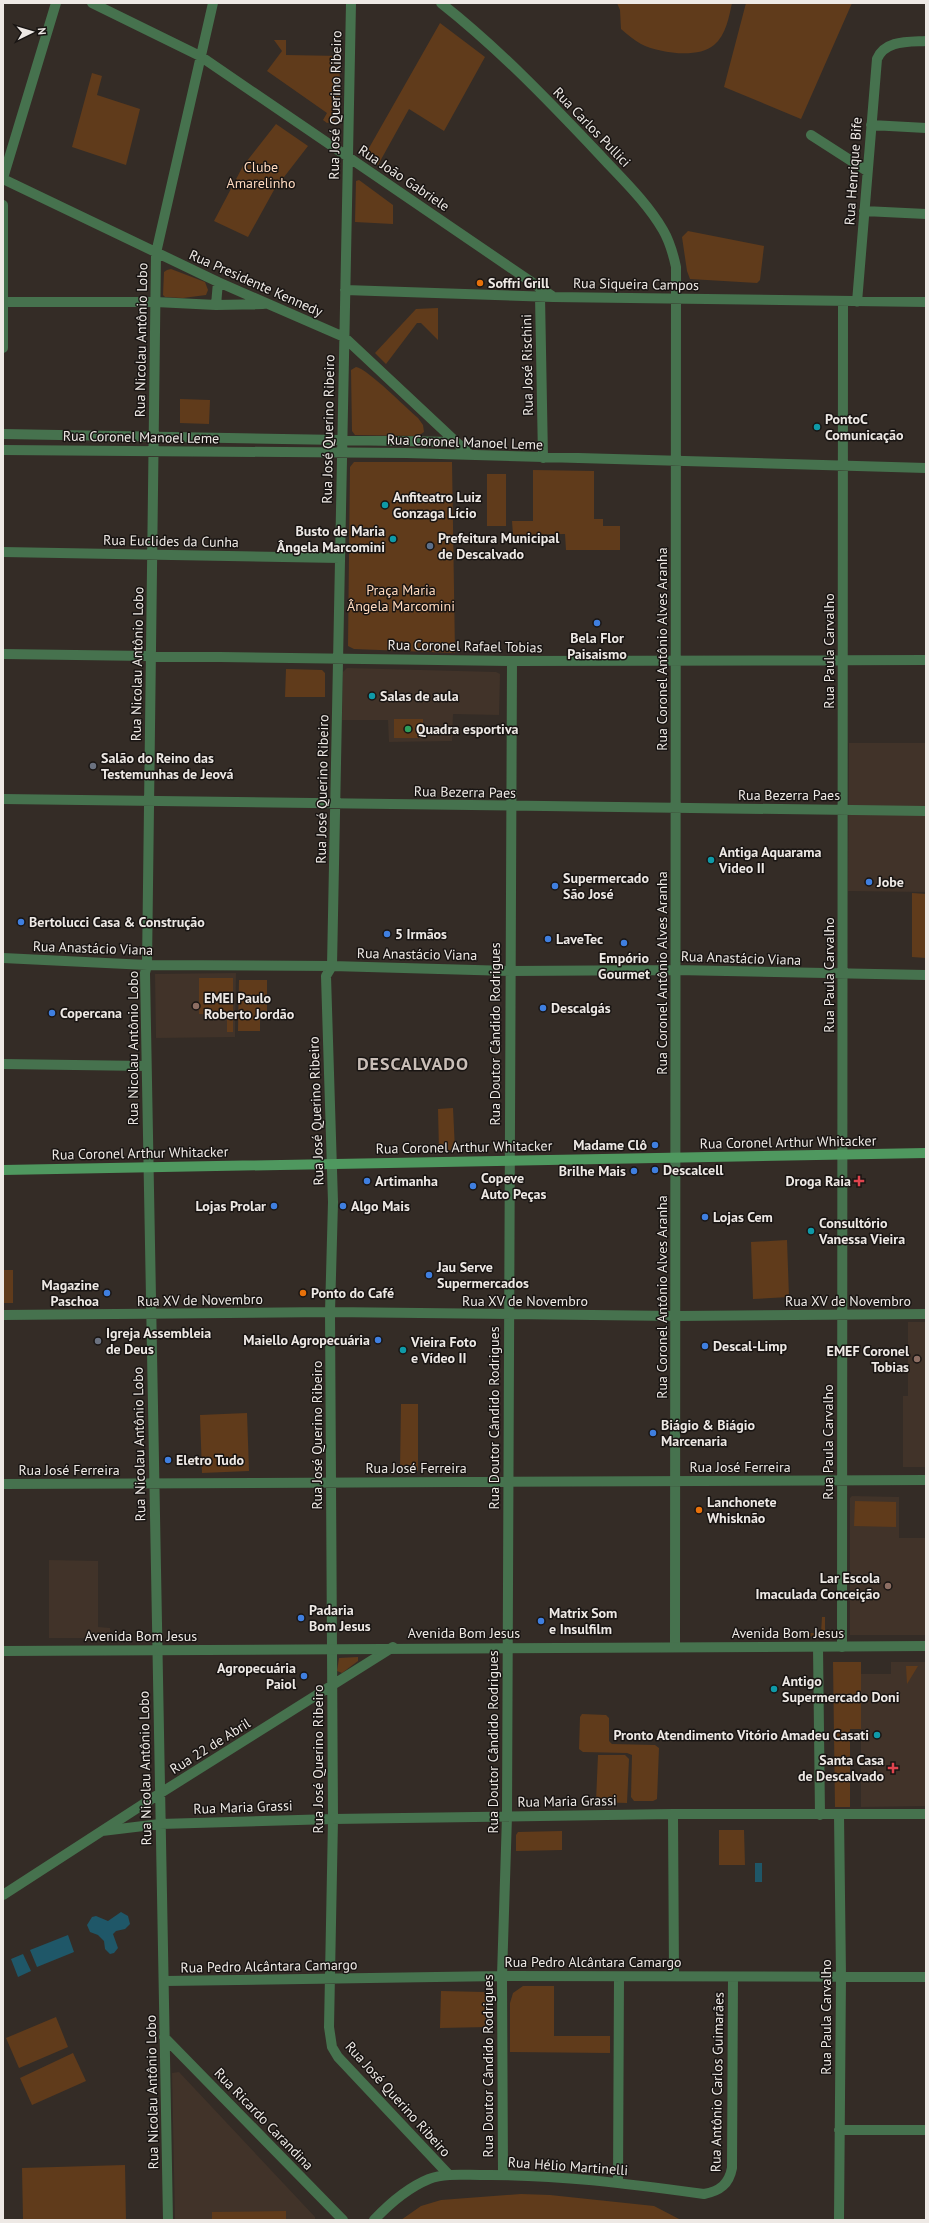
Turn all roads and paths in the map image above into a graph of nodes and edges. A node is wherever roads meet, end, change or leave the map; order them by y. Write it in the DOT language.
graph roads {
  1 [pos="56,3"];
  2 [pos="92,3"];
  3 [pos="213,3"];
  4 [pos="351,3"];
  5 [pos="441,3"];
  6 [pos="926,41"];
  7 [pos="200,56"];
  8 [pos="871,125"];
  9 [pos="926,128"];
  10 [pos="811,135"];
  11 [pos="348,157"];
  12 [pos="867,171"];
  13 [pos="3,178"];
  14 [pos="3,205"];
  15 [pos="864,210"];
  16 [pos="926,214"];
  17 [pos="156,253"];
  18 [pos="218,282"];
  19 [pos="345,290"];
  20 [pos="540,296"];
  21 [pos="553,297"];
  22 [pos="677,299"];
  23 [pos="4,302"];
  24 [pos="156,302"];
  25 [pos="843,302"];
  26 [pos="857,302"];
  27 [pos="926,302"];
  28 [pos="267,304"];
  29 [pos="216,305"];
  30 [pos="344,337"];
  31 [pos="3,348"];
  32 [pos="3,434"];
  33 [pos="154,438"];
  34 [pos="342,441"];
  35 [pos="424,442"];
  36 [pos="455,442"];
  37 [pos="3,450"];
  38 [pos="154,451"];
  39 [pos="342,454"];
  40 [pos="424,454"];
  41 [pos="470,455"];
  42 [pos="543,458"];
  43 [pos="676,461"];
  44 [pos="842,465"];
  45 [pos="926,468"];
  46 [pos="3,552"];
  47 [pos="153,555"];
  48 [pos="340,558"];
  49 [pos="3,654"];
  50 [pos="152,655"];
  51 [pos="338,658"];
  52 [pos="926,660"];
  53 [pos="512,662"];
  54 [pos="676,662"];
  55 [pos="843,662"];
  56 [pos="3,799"];
  57 [pos="149,800"];
  58 [pos="337,803"];
  59 [pos="510,806"];
  60 [pos="677,808"];
  61 [pos="843,809"];
  62 [pos="926,811"];
  63 [pos="3,958"];
  64 [pos="147,965"];
  65 [pos="332,966"];
  66 [pos="676,970"];
  67 [pos="510,971"];
  68 [pos="843,975"];
  69 [pos="926,975"];
  70 [pos="3,1064"];
  71 [pos="146,1066"];
  72 [pos="926,1153"];
  73 [pos="844,1155"];
  74 [pos="675,1158"];
  75 [pos="509,1160"];
  76 [pos="332,1163"];
  77 [pos="147,1168"];
  78 [pos="3,1170"];
  79 [pos="330,1312"];
  80 [pos="508,1314"];
  81 [pos="926,1314"];
  82 [pos="3,1315"];
  83 [pos="151,1315"];
  84 [pos="843,1315"];
  85 [pos="676,1316"];
  86 [pos="926,1480"];
  87 [pos="676,1481"];
  88 [pos="842,1481"];
  89 [pos="331,1482"];
  90 [pos="507,1482"];
  91 [pos="3,1484"];
  92 [pos="154,1485"];
  93 [pos="926,1646"];
  94 [pos="393,1647"];
  95 [pos="507,1647"];
  96 [pos="675,1647"];
  97 [pos="818,1647"];
  98 [pos="842,1647"];
  99 [pos="332,1648"];
  100 [pos="3,1651"];
  101 [pos="157,1651"];
  102 [pos="332,1686"];
  103 [pos="159,1794"];
  104 [pos="673,1814"];
  105 [pos="926,1814"];
  106 [pos="820,1815"];
  107 [pos="839,1815"];
  108 [pos="507,1816"];
  109 [pos="333,1819"];
  110 [pos="160,1824"];
  111 [pos="102,1831"];
  112 [pos="3,1895"];
  113 [pos="674,1975"];
  114 [pos="502,1976"];
  115 [pos="841,1976"];
  116 [pos="619,1977"];
  117 [pos="733,1977"];
  118 [pos="926,1977"];
  119 [pos="330,1978"];
  120 [pos="165,1982"];
  121 [pos="164,2037"];
  122 [pos="839,2130"];
  123 [pos="926,2130"];
  124 [pos="449,2175"];
  125 [pos="503,2175"];
  126 [pos="618,2182"];
  127 [pos="724,2186"];
  128 [pos="168,2220"];
  129 [pos="343,2220"];
  130 [pos="374,2220"];
  131 [pos="839,2220"];
  1 -- 13 [label="street"];
  2 -- 7 [label="street, Rua João Gabriele"];
  3 -- 7 [label="street, Rua Nicolau Antônio Lobo"];
  4 -- 11 [label="street, Rua José Querino Ribeiro"];
  5 -- 22 [label="street, Rua Carlos Pullici"];
  6 -- 8 [label="street, Rua Henrique Bife"];
  7 -- 11 [label="street, Rua João Gabriele"];
  7 -- 17 [label="street, Rua Nicolau Antônio Lobo"];
  8 -- 9 [label="street"];
  8 -- 12 [label="street, Rua Henrique Bife"];
  10 -- 12 [label="street"];
  11 -- 19 [label="street, Rua José Querino Ribeiro"];
  11 -- 21 [label="street, Rua João Gabriele"];
  12 -- 15 [label="street, Rua Henrique Bife"];
  13 -- 17 [label="street, Rua Presidente Kennedy"];
  14 -- 23 [label="street"];
  15 -- 16 [label="street"];
  15 -- 26 [label="street, Rua Henrique Bife"];
  17 -- 18 [label="street, Rua Presidente Kennedy"];
  17 -- 24 [label="street, Rua Nicolau Antônio Lobo"];
  18 -- 28 [label="street, Rua Presidente Kennedy"];
  18 -- 29 [label="street"];
  19 -- 20 [label="street, Rua Siqueira Campos"];
  19 -- 30 [label="street, Rua José Querino Ribeiro"];
  20 -- 21 [label="street, Rua Siqueira Campos"];
  20 -- 42 [label="street, Rua José Rischini"];
  21 -- 22 [label="street, Rua Siqueira Campos"];
  22 -- 25 [label="street, Rua Siqueira Campos"];
  22 -- 43 [label="street, Rua Coronel Antônio Alves Aranha"];
  23 -- 24 [label="street"];
  23 -- 31 [label="street"];
  24 -- 29 [label="street"];
  24 -- 33 [label="street, Rua Nicolau Antônio Lobo"];
  25 -- 26 [label="street, Rua Siqueira Campos"];
  25 -- 44 [label="street, Rua Paula Carvalho"];
  26 -- 27 [label="street, Rua Siqueira Campos"];
  28 -- 29 [label="street"];
  28 -- 30 [label="street, Rua Presidente Kennedy"];
  30 -- 34 [label="street, Rua José Querino Ribeiro"];
  30 -- 36 [label="street, Rua Presidente Kennedy"];
  32 -- 33 [label="street, Rua Coronel Manoel Leme"];
  33 -- 34 [label="street, Rua Coronel Manoel Leme"];
  33 -- 38 [label="street, Rua Nicolau Antônio Lobo"];
  34 -- 35 [label="street, Rua Coronel Manoel Leme"];
  34 -- 39 [label="street, Rua José Querino Ribeiro"];
  35 -- 36 [label="street, Rua Coronel Manoel Leme"];
  35 -- 40 [label="street"];
  36 -- 41 [label="street, Rua Presidente Kennedy"];
  37 -- 38 [label="street, Rua Coronel Manoel Leme"];
  38 -- 39 [label="street, Rua Coronel Manoel Leme"];
  38 -- 47 [label="street, Rua Nicolau Antônio Lobo"];
  39 -- 40 [label="street, Rua Coronel Manoel Leme"];
  39 -- 48 [label="street, Rua José Querino Ribeiro"];
  40 -- 41 [label="street, Rua Coronel Manoel Leme"];
  41 -- 42 [label="street, Rua Coronel Manoel Leme"];
  42 -- 43 [label="street, Rua Coronel Manoel Leme"];
  43 -- 44 [label="street, Rua Coronel Manoel Leme"];
  43 -- 54 [label="street, Rua Coronel Antônio Alves Aranha"];
  44 -- 45 [label="street, Rua Coronel Manoel Leme"];
  44 -- 55 [label="street, Rua Paula Carvalho"];
  46 -- 47 [label="street, Rua Euclides da Cunha"];
  47 -- 48 [label="street, Rua Euclides da Cunha"];
  47 -- 50 [label="street, Rua Nicolau Antônio Lobo"];
  48 -- 51 [label="street, Rua José Querino Ribeiro"];
  49 -- 50 [label="street, Rua Coronel Rafael Tobias"];
  50 -- 51 [label="street, Rua Coronel Rafael Tobias"];
  50 -- 57 [label="street, Rua Nicolau Antônio Lobo"];
  51 -- 53 [label="street, Rua Coronel Rafael Tobias"];
  51 -- 58 [label="street, Rua José Querino Ribeiro"];
  52 -- 55 [label="street, Rua Coronel Rafael Tobias"];
  53 -- 54 [label="street, Rua Coronel Rafael Tobias"];
  53 -- 59 [label="street, Rua Doutor Cândido Rodrigues"];
  54 -- 55 [label="street, Rua Coronel Rafael Tobias"];
  54 -- 60 [label="street, Rua Coronel Antônio Alves Aranha"];
  55 -- 61 [label="street, Rua Paula Carvalho"];
  56 -- 57 [label="street, Rua Bezerra Paes"];
  57 -- 58 [label="street, Rua Bezerra Paes"];
  57 -- 64 [label="street, Rua Nicolau Antônio Lobo"];
  58 -- 59 [label="street, Rua Bezerra Paes"];
  58 -- 65 [label="street, Rua José Querino Ribeiro"];
  59 -- 60 [label="street, Rua Bezerra Paes"];
  59 -- 67 [label="street, Rua Doutor Cândido Rodrigues"];
  60 -- 61 [label="street, Rua Bezerra Paes"];
  60 -- 66 [label="street, Rua Coronel Antônio Alves Aranha"];
  61 -- 62 [label="street, Rua Bezerra Paes"];
  61 -- 68 [label="street, Rua Paula Carvalho"];
  63 -- 64 [label="street, Rua Anastácio Viana"];
  64 -- 65 [label="street, Rua Anastácio Viana"];
  64 -- 71 [label="street, Rua Nicolau Antônio Lobo"];
  65 -- 67 [label="street, Rua Anastácio Viana"];
  65 -- 76 [label="street, Rua José Querino Ribeiro"];
  66 -- 67 [label="street, Rua Anastácio Viana"];
  66 -- 68 [label="street, Rua Anastácio Viana"];
  66 -- 74 [label="street, Rua Coronel Antônio Alves Aranha"];
  67 -- 75 [label="street, Rua Doutor Cândido Rodrigues"];
  68 -- 69 [label="street, Rua Anastácio Viana"];
  68 -- 73 [label="street, Rua Paula Carvalho"];
  70 -- 71 [label="street"];
  71 -- 77 [label="street, Rua Nicolau Antônio Lobo"];
  72 -- 73 [label="main road, Rua Coronel Arthur Whitacker"];
  73 -- 74 [label="main road, Rua Coronel Arthur Whitacker"];
  73 -- 84 [label="street, Rua Paula Carvalho"];
  74 -- 75 [label="main road, Rua Coronel Arthur Whitacker"];
  74 -- 85 [label="street, Rua Coronel Antônio Alves Aranha"];
  75 -- 76 [label="main road, Rua Coronel Arthur Whitacker"];
  75 -- 80 [label="street, Rua Doutor Cândido Rodrigues"];
  76 -- 77 [label="main road, Rua Coronel Arthur Whitacker"];
  76 -- 79 [label="street, Rua José Querino Ribeiro"];
  77 -- 78 [label="main road, Rua Coronel Arthur Whitacker"];
  77 -- 83 [label="street, Rua Nicolau Antônio Lobo"];
  79 -- 80 [label="street, Rua XV de Novembro"];
  79 -- 83 [label="street, Rua XV de Novembro"];
  79 -- 89 [label="street, Rua José Querino Ribeiro"];
  80 -- 85 [label="street, Rua XV de Novembro"];
  80 -- 90 [label="street, Rua Doutor Cândido Rodrigues"];
  81 -- 84 [label="street, Rua XV de Novembro"];
  82 -- 83 [label="street, Rua XV de Novembro"];
  83 -- 92 [label="street, Rua Nicolau Antônio Lobo"];
  84 -- 85 [label="street, Rua XV de Novembro"];
  84 -- 88 [label="street, Rua Paula Carvalho"];
  85 -- 87 [label="street, Rua Coronel Antônio Alves Aranha"];
  86 -- 88 [label="street, Rua José Ferreira"];
  87 -- 88 [label="street, Rua José Ferreira"];
  87 -- 90 [label="street, Rua José Ferreira"];
  87 -- 96 [label="street, Rua Coronel Antônio Alves Aranha"];
  88 -- 98 [label="street, Rua Paula Carvalho"];
  89 -- 90 [label="street, Rua José Ferreira"];
  89 -- 92 [label="street, Rua José Ferreira"];
  89 -- 99 [label="street, Rua José Querino Ribeiro"];
  90 -- 95 [label="street, Rua Doutor Cândido Rodrigues"];
  91 -- 92 [label="street, Rua José Ferreira"];
  92 -- 101 [label="street, Rua Nicolau Antônio Lobo"];
  93 -- 98 [label="street, Avenida Bom Jesus"];
  94 -- 95 [label="street, Avenida Bom Jesus"];
  94 -- 99 [label="street, Avenida Bom Jesus"];
  94 -- 102 [label="street, Rua 22 de Abril"];
  95 -- 96 [label="street, Avenida Bom Jesus"];
  95 -- 108 [label="street, Rua Doutor Cândido Rodrigues"];
  96 -- 97 [label="street, Avenida Bom Jesus"];
  97 -- 98 [label="street, Avenida Bom Jesus"];
  97 -- 106 [label="street"];
  99 -- 101 [label="street, Avenida Bom Jesus"];
  99 -- 102 [label="street, Rua José Querino Ribeiro"];
  100 -- 101 [label="street, Avenida Bom Jesus"];
  101 -- 103 [label="street, Rua Nicolau Antônio Lobo"];
  102 -- 103 [label="street, Rua 22 de Abril"];
  102 -- 109 [label="street, Rua José Querino Ribeiro"];
  103 -- 110 [label="street, Rua Nicolau Antônio Lobo"];
  103 -- 111 [label="street, Rua 22 de Abril"];
  104 -- 106 [label="street, Rua Maria Grassi"];
  104 -- 108 [label="street, Rua Maria Grassi"];
  104 -- 113 [label="street"];
  105 -- 107 [label="street, Rua Maria Grassi"];
  106 -- 107 [label="street, Rua Maria Grassi"];
  107 -- 115 [label="street, Rua Paula Carvalho"];
  108 -- 109 [label="street, Rua Maria Grassi"];
  108 -- 114 [label="street, Rua Doutor Cândido Rodrigues"];
  109 -- 110 [label="street, Rua Maria Grassi"];
  109 -- 119 [label="street, Rua José Querino Ribeiro"];
  110 -- 111 [label="street, Rua Maria Grassi"];
  110 -- 120 [label="street, Rua Nicolau Antônio Lobo"];
  111 -- 112 [label="street, Rua 22 de Abril"];
  113 -- 116 [label="street, Rua Pedro Alcântara Camargo"];
  113 -- 117 [label="street, Rua Pedro Alcântara Camargo"];
  114 -- 116 [label="street, Rua Pedro Alcântara Camargo"];
  114 -- 119 [label="street, Rua Pedro Alcântara Camargo"];
  114 -- 125 [label="street, Rua Doutor Cândido Rodrigues"];
  115 -- 117 [label="street, Rua Pedro Alcântara Camargo"];
  115 -- 118 [label="street, Rua Pedro Alcântara Camargo"];
  115 -- 122 [label="street, Rua Paula Carvalho"];
  116 -- 126 [label="street"];
  117 -- 127 [label="street, Rua Antônio Carlos Guimarães"];
  119 -- 120 [label="street, Rua Pedro Alcântara Camargo"];
  119 -- 124 [label="street, Rua José Querino Ribeiro"];
  120 -- 121 [label="street, Rua Nicolau Antônio Lobo"];
  121 -- 128 [label="street, Rua Nicolau Antônio Lobo"];
  121 -- 129 [label="street, Rua Ricardo Carandina"];
  122 -- 123 [label="street"];
  122 -- 131 [label="street, Rua Paula Carvalho"];
  124 -- 125 [label="street, Rua Hélio Martinelli"];
  124 -- 130 [label="street, Rua Hélio Martinelli"];
  125 -- 126 [label="street, Rua Hélio Martinelli"];
  126 -- 127 [label="street, Rua Hélio Martinelli"];
}
